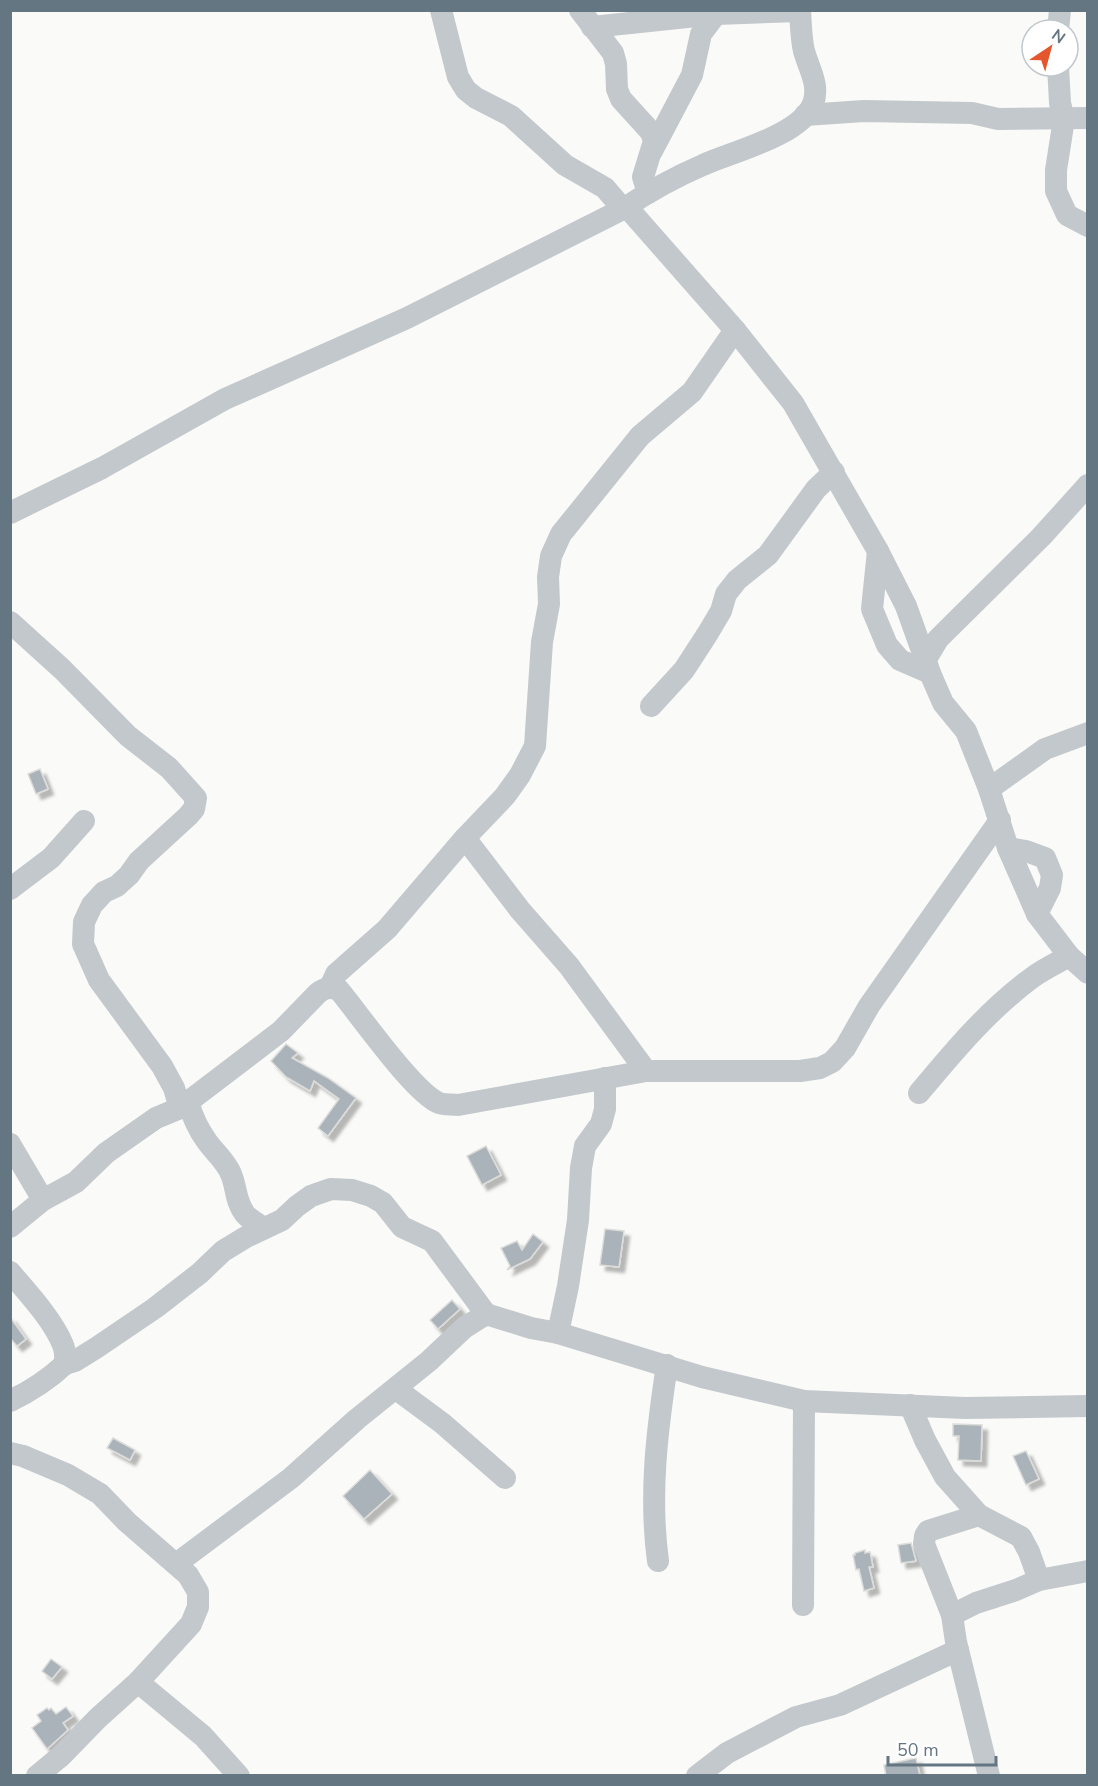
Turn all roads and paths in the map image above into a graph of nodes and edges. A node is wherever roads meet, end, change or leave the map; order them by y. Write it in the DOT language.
graph roads {
  1 [pos="441,10"];
  2 [pos="800,11"];
  3 [pos="717,12"];
  4 [pos="586,19"];
  5 [pos="1059,78"];
  6 [pos="806,115"];
  7 [pos="1088,118"];
  8 [pos="1064,119"];
  9 [pos="651,154"];
  10 [pos="648,193"];
  11 [pos="625,207"];
  12 [pos="1088,226"];
  13 [pos="735,330"];
  14 [pos="834,472"];
  15 [pos="1088,485"];
  16 [pos="10,513"];
  17 [pos="878,551"];
  18 [pos="10,622"];
  19 [pos="928,666"];
  20 [pos="651,706"];
  21 [pos="1088,733"];
  22 [pos="989,789"];
  23 [pos="1000,820"];
  24 [pos="84,821"];
  25 [pos="465,838"];
  26 [pos="10,889"];
  27 [pos="1069,956"];
  28 [pos="1087,972"];
  29 [pos="332,987"];
  30 [pos="646,1071"];
  31 [pos="605,1078"];
  32 [pos="919,1093"];
  33 [pos="184,1105"];
  34 [pos="10,1144"];
  35 [pos="43,1200"];
  36 [pos="10,1227"];
  37 [pos="264,1228"];
  38 [pos="10,1272"];
  39 [pos="486,1314"];
  40 [pos="558,1333"];
  41 [pos="65,1364"];
  42 [pos="667,1365"];
  43 [pos="396,1389"];
  44 [pos="10,1401"];
  45 [pos="804,1401"];
  46 [pos="910,1405"];
  47 [pos="1088,1406"];
  48 [pos="10,1453"];
  49 [pos="504,1478"];
  50 [pos="979,1515"];
  51 [pos="658,1561"];
  52 [pos="176,1564"];
  53 [pos="1088,1571"];
  54 [pos="1039,1580"];
  55 [pos="803,1605"];
  56 [pos="952,1615"];
  57 [pos="958,1650"];
  58 [pos="138,1682"];
  59 [pos="37,1776"];
  60 [pos="239,1776"];
  61 [pos="697,1776"];
  62 [pos="989,1776"];
  1 -- 11 [label="street"];
  2 -- 3 [label="street"];
  2 -- 6 [label="street"];
  3 -- 4 [label="street"];
  3 -- 9 [label="street"];
  4 -- 9 [label="street"];
  5 -- 8 [label="street"];
  6 -- 8 [label="street"];
  6 -- 10 [label="street"];
  7 -- 8 [label="street"];
  8 -- 12 [label="street"];
  9 -- 10 [label="street"];
  10 -- 11 [label="street"];
  11 -- 13 [label="street"];
  11 -- 16 [label="street"];
  13 -- 14 [label="street"];
  13 -- 25 [label="street"];
  14 -- 17 [label="street"];
  14 -- 20 [label="street"];
  15 -- 19 [label="street"];
  17 -- 19 [label="street"];
  17 -- 19 [label="street"];
  18 -- 33 [label="street"];
  19 -- 22 [label="street"];
  21 -- 22 [label="street"];
  22 -- 23 [label="street"];
  23 -- 27 [label="street"];
  23 -- 30 [label="street"];
  24 -- 26 [label="street"];
  25 -- 29 [label="street"];
  25 -- 30 [label="street"];
  27 -- 28 [label="street"];
  27 -- 32 [label="street"];
  29 -- 31 [label="street"];
  29 -- 33 [label="street"];
  30 -- 31 [label="street"];
  31 -- 40 [label="street"];
  33 -- 35 [label="street"];
  33 -- 37 [label="street"];
  34 -- 35 [label="street"];
  35 -- 36 [label="street"];
  37 -- 39 [label="street"];
  37 -- 41 [label="street"];
  38 -- 41 [label="street"];
  39 -- 40 [label="street"];
  39 -- 43 [label="street"];
  40 -- 42 [label="street"];
  41 -- 44 [label="street"];
  42 -- 45 [label="street"];
  42 -- 51 [label="street"];
  43 -- 49 [label="street"];
  43 -- 52 [label="street"];
  45 -- 46 [label="street"];
  45 -- 55 [label="street"];
  46 -- 47 [label="street"];
  46 -- 50 [label="street"];
  48 -- 52 [label="street"];
  50 -- 54 [label="street"];
  50 -- 56 [label="street"];
  52 -- 58 [label="street"];
  53 -- 54 [label="street"];
  54 -- 56 [label="street"];
  56 -- 57 [label="street"];
  57 -- 61 [label="street"];
  57 -- 62 [label="street"];
  58 -- 59 [label="street"];
  58 -- 60 [label="street"];
}
